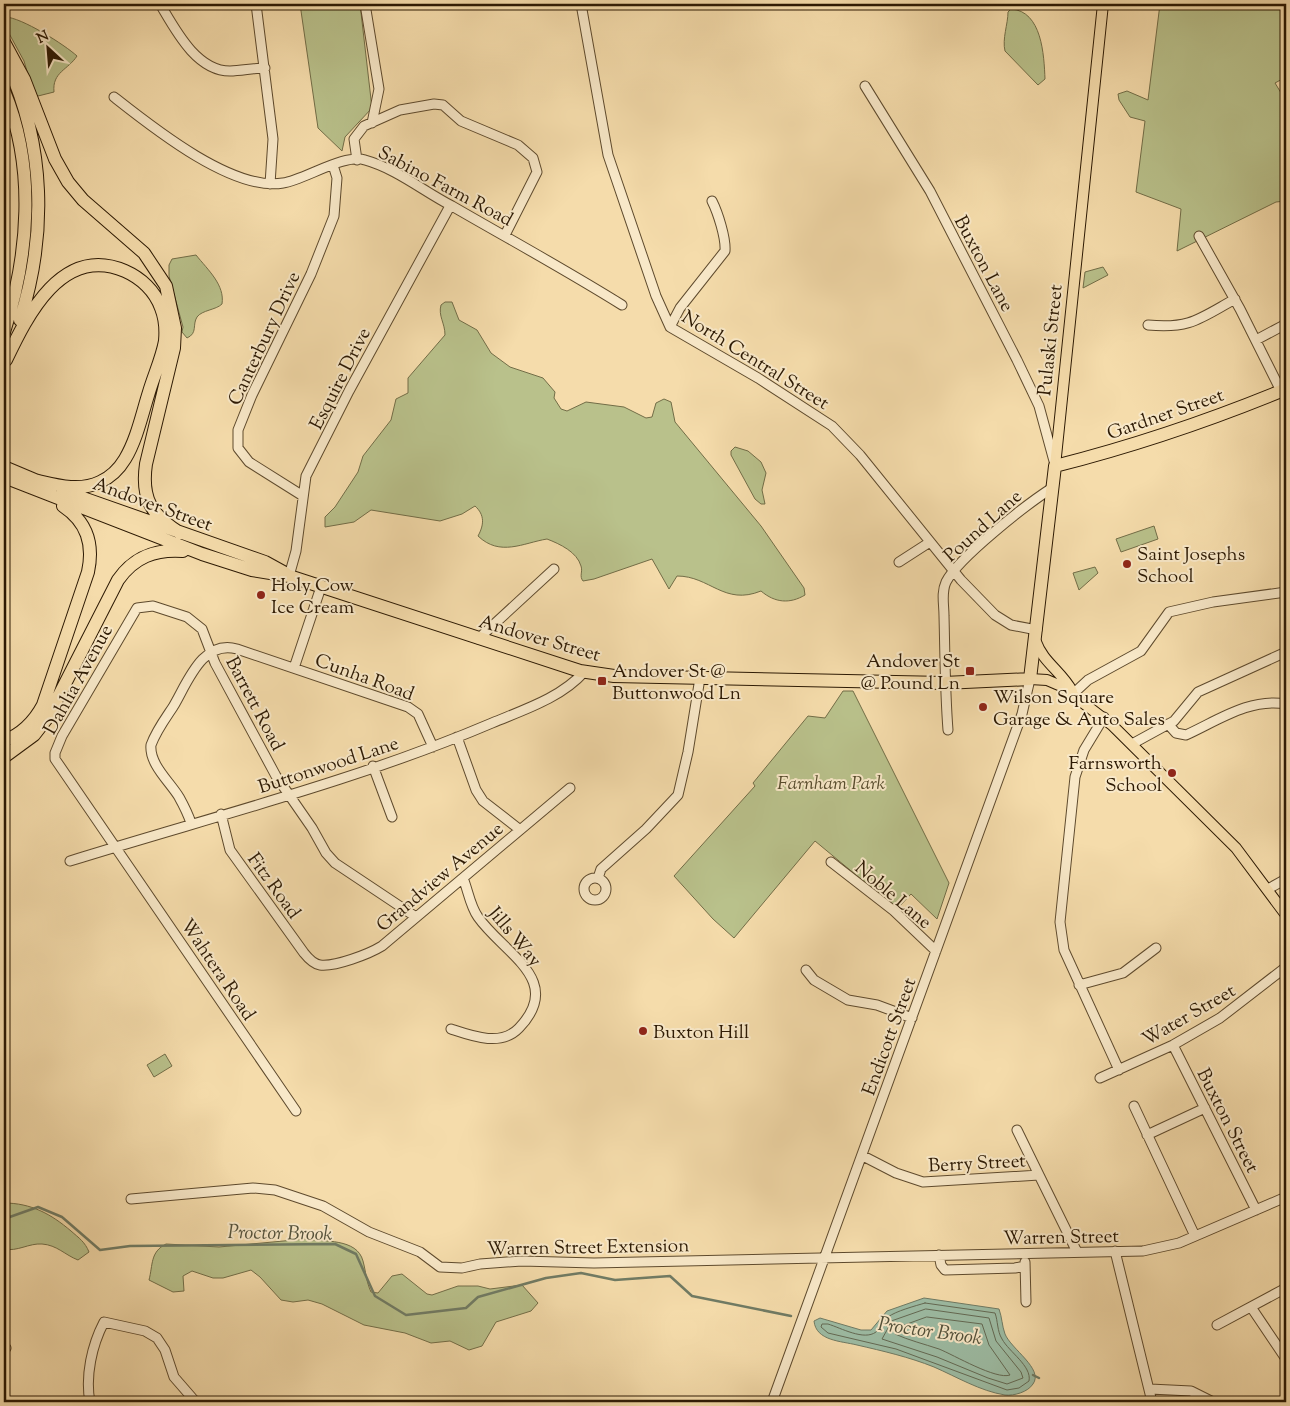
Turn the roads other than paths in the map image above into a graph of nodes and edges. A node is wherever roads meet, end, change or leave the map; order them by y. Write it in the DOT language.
graph roads {
  1 [pos="160,4"];
  2 [pos="256,4"];
  3 [pos="365,4"];
  4 [pos="581,4"];
  5 [pos="1102,4"];
  6 [pos="4,42"];
  7 [pos="4,56"];
  8 [pos="265,68"];
  9 [pos="865,86"];
  10 [pos="4,92"];
  11 [pos="114,97"];
  12 [pos="372,123"];
  13 [pos="357,160"];
  14 [pos="334,165"];
  15 [pos="270,184"];
  16 [pos="712,201"];
  17 [pos="450,206"];
  18 [pos="506,235"];
  19 [pos="1199,236"];
  20 [pos="1235,299"];
  21 [pos="622,305"];
  22 [pos="1286,324"];
  23 [pos="1148,325"];
  24 [pos="670,327"];
  25 [pos="4,332"];
  26 [pos="1256,340"];
  27 [pos="5,364"];
  28 [pos="1284,390"];
  29 [pos="1055,466"];
  30 [pos="4,467"];
  31 [pos="4,477"];
  32 [pos="33,485"];
  33 [pos="1052,488"];
  34 [pos="303,496"];
  35 [pos="180,533"];
  36 [pos="930,542"];
  37 [pos="202,554"];
  38 [pos="899,562"];
  39 [pos="554,568"];
  40 [pos="954,570"];
  41 [pos="289,576"];
  42 [pos="321,587"];
  43 [pos="1286,592"];
  44 [pos="1036,636"];
  45 [pos="478,639"];
  46 [pos="211,652"];
  47 [pos="1286,652"];
  48 [pos="294,668"];
  49 [pos="584,672"];
  50 [pos="700,678"];
  51 [pos="1030,680"];
  52 [pos="944,684"];
  53 [pos="1073,693"];
  54 [pos="1286,704"];
  55 [pos="1104,717"];
  56 [pos="1168,724"];
  57 [pos="948,730"];
  58 [pos="458,737"];
  59 [pos="4,741"];
  60 [pos="1132,744"];
  61 [pos="433,747"];
  62 [pos="6,757"];
  63 [pos="374,766"];
  64 [pos="570,788"];
  65 [pos="290,794"];
  66 [pos="220,814"];
  67 [pos="392,817"];
  68 [pos="191,823"];
  69 [pos="519,829"];
  70 [pos="113,847"];
  71 [pos="70,860"];
  72 [pos="831,862"];
  73 [pos="463,878"];
  74 [pos="598,878"];
  75 [pos="1286,878"];
  76 [pos="1268,889"];
  77 [pos="1286,915"];
  78 [pos="416,917"];
  79 [pos="1156,948"];
  80 [pos="936,951"];
  81 [pos="318,965"];
  82 [pos="1286,968"];
  83 [pos="806,970"];
  84 [pos="1079,984"];
  85 [pos="912,1018"];
  86 [pos="451,1029"];
  87 [pos="1173,1045"];
  88 [pos="1119,1070"];
  89 [pos="1100,1078"];
  90 [pos="1134,1106"];
  91 [pos="1205,1108"];
  92 [pos="296,1111"];
  93 [pos="1017,1130"];
  94 [pos="1147,1135"];
  95 [pos="863,1156"];
  96 [pos="1039,1175"];
  97 [pos="1286,1197"];
  98 [pos="130,1199"];
  99 [pos="1256,1210"];
  100 [pos="1195,1236"];
  101 [pos="1114,1251"];
  102 [pos="1077,1252"];
  103 [pos="1025,1253"];
  104 [pos="939,1255"];
  105 [pos="825,1257"];
  106 [pos="1025,1266"];
  107 [pos="1286,1288"];
  108 [pos="1026,1302"];
  109 [pos="1251,1307"];
  110 [pos="1217,1325"];
  111 [pos="1286,1359"];
  112 [pos="1150,1389"];
  113 [pos="194,1400"];
  114 [pos="90,1402"];
  115 [pos="772,1402"];
  116 [pos="1152,1402"];
  117 [pos="1214,1402"];
  1 -- 8 [label="street"];
  2 -- 8 [label="street"];
  3 -- 12 [label="street"];
  4 -- 24 [label="street, North Central Street"];
  5 -- 29 [label="main road, Pulaski Street"];
  6 -- 35 [label="highway"];
  7 -- 27 [label="highway"];
  8 -- 15 [label="street"];
  9 -- 29 [label="street, Buxton Lane"];
  10 -- 25 [label="highway"];
  11 -- 15 [label="street, Sabino Farm Road"];
  12 -- 13 [label="street"];
  12 -- 18 [label="street"];
  13 -- 14 [label="street, Sabino Farm Road"];
  13 -- 17 [label="street, Sabino Farm Road"];
  14 -- 15 [label="street, Sabino Farm Road"];
  14 -- 34 [label="street, Canterbury Drive"];
  16 -- 24 [label="street"];
  17 -- 18 [label="street, Sabino Farm Road"];
  17 -- 34 [label="street, Esquire Drive"];
  18 -- 21 [label="street, Sabino Farm Road"];
  19 -- 20 [label="street"];
  20 -- 23 [label="street"];
  20 -- 26 [label="street"];
  22 -- 26 [label="street"];
  24 -- 36 [label="street, North Central Street"];
  26 -- 28 [label="street"];
  27 -- 32 [label="highway"];
  28 -- 29 [label="highway, Gardner Street"];
  29 -- 33 [label="highway, Pulaski Street"];
  30 -- 32 [label="highway, Andover Street"];
  31 -- 32 [label="highway, Andover Street"];
  32 -- 35 [label="highway, Andover Street"];
  32 -- 37 [label="highway, Andover Street"];
  32 -- 59 [label="highway"];
  33 -- 40 [label="street, Pound Lane"];
  33 -- 44 [label="highway, Pulaski Street"];
  34 -- 41 [label="street, Esquire Drive"];
  35 -- 41 [label="highway, Andover Street"];
  36 -- 38 [label="street"];
  36 -- 40 [label="street, North Central Street"];
  37 -- 41 [label="highway, Andover Street"];
  37 -- 62 [label="highway"];
  39 -- 45 [label="street"];
  40 -- 44 [label="street, North Central Street"];
  40 -- 52 [label="street, Pound Lane"];
  41 -- 42 [label="highway, Andover Street"];
  42 -- 45 [label="highway, Andover Street"];
  42 -- 48 [label="street"];
  43 -- 53 [label="street"];
  44 -- 51 [label="highway, Pulaski Street"];
  44 -- 53 [label="main road"];
  45 -- 49 [label="highway, Andover Street"];
  46 -- 48 [label="street, Cunha Road"];
  46 -- 65 [label="street, Barrett Road"];
  46 -- 68 [label="street"];
  46 -- 70 [label="street, Dahlia Avenue"];
  47 -- 56 [label="street"];
  48 -- 61 [label="street, Cunha Road"];
  49 -- 50 [label="highway, Andover Street"];
  49 -- 58 [label="street, Buttonwood Lane"];
  50 -- 52 [label="highway, Andover Street"];
  50 -- 74 [label="street"];
  51 -- 52 [label="highway, Andover Street"];
  51 -- 53 [label="main road"];
  51 -- 80 [label="street, Endicott Street"];
  52 -- 57 [label="street, Pound Lane"];
  53 -- 55 [label="main road"];
  54 -- 56 [label="street"];
  55 -- 60 [label="main road"];
  55 -- 84 [label="street"];
  56 -- 60 [label="street"];
  58 -- 61 [label="street, Buttonwood Lane"];
  58 -- 69 [label="street"];
  60 -- 76 [label="main road"];
  61 -- 63 [label="street, Buttonwood Lane"];
  63 -- 65 [label="street, Buttonwood Lane"];
  63 -- 67 [label="street"];
  64 -- 69 [label="street, Grandview Avenue"];
  65 -- 66 [label="street, Buttonwood Lane"];
  65 -- 78 [label="street, Barrett Road"];
  66 -- 68 [label="street, Buttonwood Lane"];
  66 -- 81 [label="street, Fitz Road"];
  68 -- 70 [label="street, Buttonwood Lane"];
  69 -- 73 [label="street, Grandview Avenue"];
  70 -- 71 [label="street, Buttonwood Lane"];
  70 -- 92 [label="street, Wahtera Road"];
  72 -- 80 [label="street, Noble Lane"];
  73 -- 78 [label="street, Grandview Avenue"];
  73 -- 86 [label="street, Jills Way"];
  75 -- 76 [label="street"];
  76 -- 77 [label="main road"];
  78 -- 81 [label="street, Grandview Avenue"];
  79 -- 84 [label="street"];
  80 -- 85 [label="street, Endicott Street"];
  82 -- 87 [label="street, Water Street"];
  83 -- 85 [label="street"];
  84 -- 88 [label="street"];
  85 -- 95 [label="street, Endicott Street"];
  87 -- 88 [label="street, Water Street"];
  87 -- 91 [label="street, Buxton Street"];
  88 -- 89 [label="street, Water Street"];
  90 -- 94 [label="street"];
  91 -- 94 [label="street"];
  91 -- 99 [label="street, Buxton Street"];
  93 -- 96 [label="street, Berry Street"];
  94 -- 100 [label="street"];
  95 -- 96 [label="street, Berry Street"];
  95 -- 105 [label="street, Endicott Street"];
  96 -- 102 [label="street, Berry Street"];
  97 -- 99 [label="street, Warren Street"];
  98 -- 105 [label="street, Warren Street Extension"];
  99 -- 100 [label="street, Warren Street"];
  100 -- 101 [label="street, Warren Street"];
  101 -- 102 [label="street, Warren Street"];
  101 -- 112 [label="street"];
  102 -- 103 [label="street, Warren Street"];
  103 -- 104 [label="street, Warren Street"];
  103 -- 106 [label="street"];
  104 -- 105 [label="street, Warren Street"];
  104 -- 106 [label="street"];
  105 -- 115 [label="street, Endicott Street"];
  106 -- 108 [label="street"];
  107 -- 109 [label="street"];
  109 -- 110 [label="street"];
  109 -- 111 [label="street"];
  112 -- 116 [label="street"];
  112 -- 117 [label="street"];
  113 -- 114 [label="street"];
}
